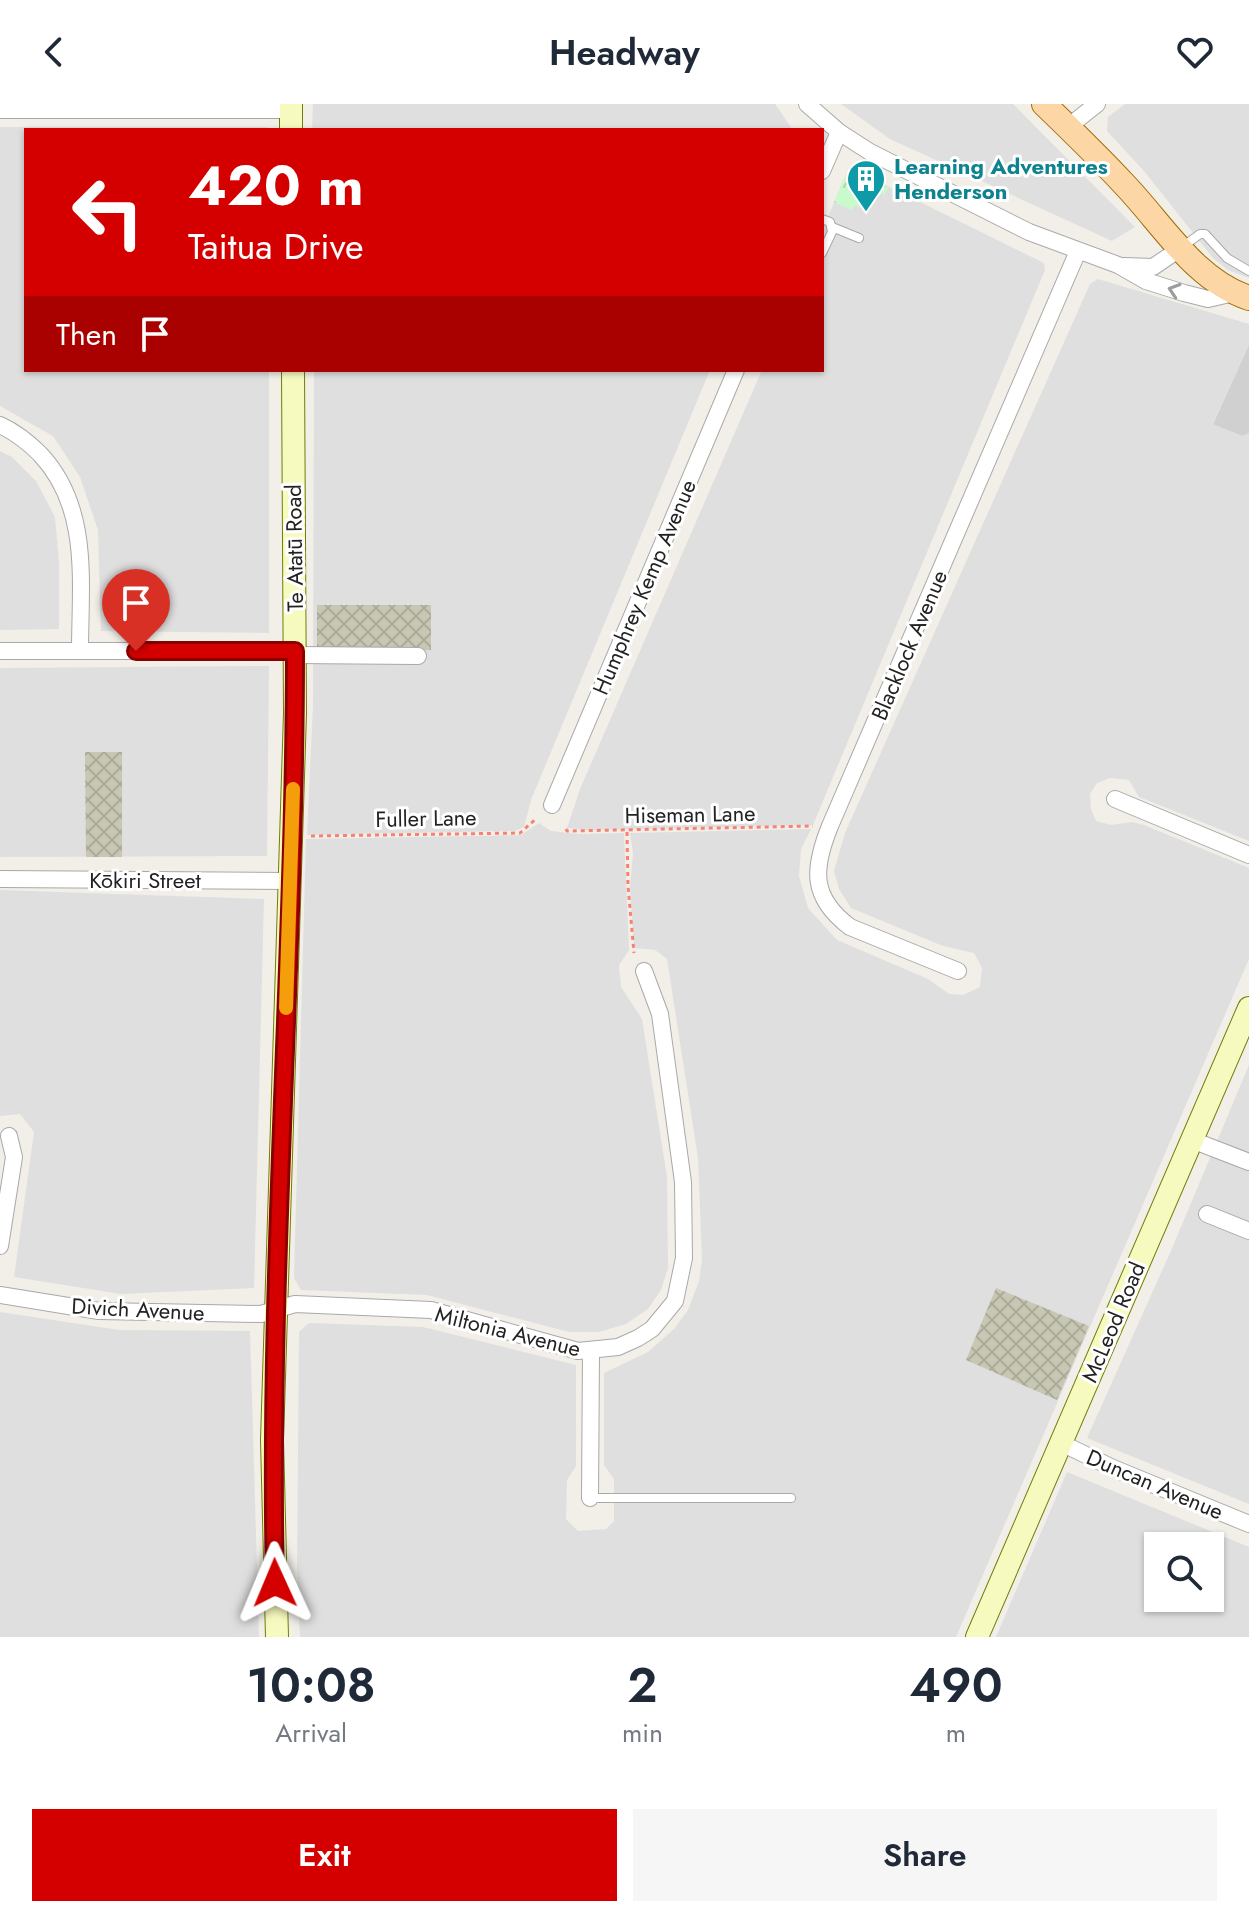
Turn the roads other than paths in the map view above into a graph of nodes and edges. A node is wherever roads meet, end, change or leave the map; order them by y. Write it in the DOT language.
graph roads {
  1 [pos="807,104"];
  2 [pos="1044,104"];
  3 [pos="1097,104"];
  4 [pos="0,110"];
  5 [pos="291,115"];
  6 [pos="1068,127"];
  7 [pos="839,132"];
  8 [pos="824,166"];
  9 [pos="824,220"];
  10 [pos="832,227"];
  11 [pos="859,238"];
  12 [pos="1181,248"];
  13 [pos="824,250"];
  14 [pos="1078,251"];
  15 [pos="1118,265"];
  16 [pos="1249,271"];
  17 [pos="1245,295"];
  18 [pos="293,372"];
  19 [pos="735,372"];
  20 [pos="0,425"];
  21 [pos="0,651"];
  22 [pos="80,651"];
  23 [pos="295,653"];
  24 [pos="418,656"];
  25 [pos="1115,799"];
  26 [pos="552,805"];
  27 [pos="1249,855"];
  28 [pos="0,879"];
  29 [pos="290,881"];
  30 [pos="644,971"];
  31 [pos="958,971"];
  32 [pos="1249,1008"];
  33 [pos="9,1136"];
  34 [pos="1192,1140"];
  35 [pos="1249,1162"];
  36 [pos="1207,1214"];
  37 [pos="1249,1231"];
  38 [pos="0,1246"];
  39 [pos="0,1295"];
  40 [pos="276,1309"];
  41 [pos="591,1351"];
  42 [pos="1061,1443"];
  43 [pos="590,1498"];
  44 [pos="791,1498"];
  45 [pos="1249,1524"];
  46 [pos="277,1637"];
  47 [pos="977,1637"];
  1 -- 7 [label="street"];
  2 -- 6 [label="main road"];
  3 -- 6 [label="street"];
  4 -- 5 [label="street"];
  6 -- 12 [label="main road"];
  7 -- 8 [label="street"];
  7 -- 14 [label="street"];
  9 -- 10 [label="lane"];
  10 -- 11 [label="lane"];
  10 -- 13 [label="lane"];
  12 -- 15 [label="street"];
  12 -- 16 [label="lane"];
  12 -- 17 [label="main road"];
  14 -- 15 [label="street"];
  14 -- 31 [label="street, Blacklock Avenue"];
  17 -- 15 [label="street, one-way"];
  18 -- 23 [label="main road, Te Atatū Road"];
  19 -- 26 [label="street, Humphrey Kemp Avenue"];
  20 -- 22 [label="street"];
  21 -- 22 [label="street"];
  22 -- 23 [label="street"];
  23 -- 24 [label="street"];
  23 -- 29 [label="main road, Te Atatū Road"];
  25 -- 27 [label="street"];
  28 -- 29 [label="street, Kōkiri Street"];
  29 -- 40 [label="main road, Te Atatū Road"];
  30 -- 41 [label="street, Miltonia Avenue"];
  32 -- 34 [label="main road, McLeod Road"];
  33 -- 38 [label="street"];
  34 -- 35 [label="street"];
  34 -- 42 [label="main road, McLeod Road"];
  36 -- 37 [label="street"];
  39 -- 40 [label="street, Divich Avenue"];
  40 -- 41 [label="street, Miltonia Avenue"];
  40 -- 46 [label="main road, Te Atatū Road"];
  41 -- 43 [label="street"];
  42 -- 45 [label="street, Duncan Avenue"];
  42 -- 47 [label="main road, McLeod Road"];
  43 -- 44 [label="lane"];
}
